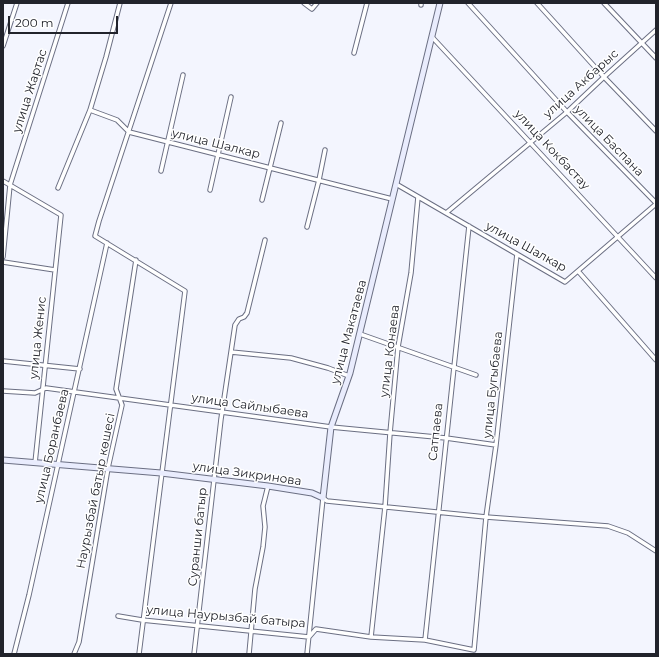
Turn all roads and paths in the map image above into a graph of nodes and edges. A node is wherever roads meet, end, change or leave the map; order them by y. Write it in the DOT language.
graph roads {
  1 [pos="17,3"];
  2 [pos="68,3"];
  3 [pos="120,3"];
  4 [pos="304,3"];
  5 [pos="317,3"];
  6 [pos="367,3"];
  7 [pos="440,3"];
  8 [pos="468,3"];
  9 [pos="537,3"];
  10 [pos="604,3"];
  11 [pos="171,4"];
  12 [pos="656,30"];
  13 [pos="432,37"];
  14 [pos="642,43"];
  15 [pos="3,46"];
  16 [pos="354,52"];
  17 [pos="656,58"];
  18 [pos="183,75"];
  19 [pos="604,77"];
  20 [pos="231,97"];
  21 [pos="90,110"];
  22 [pos="567,112"];
  23 [pos="281,123"];
  24 [pos="656,131"];
  25 [pos="129,132"];
  26 [pos="168,142"];
  27 [pos="531,143"];
  28 [pos="325,150"];
  29 [pos="218,155"];
  30 [pos="270,168"];
  31 [pos="160,171"];
  32 [pos="3,180"];
  33 [pos="319,180"];
  34 [pos="396,184"];
  35 [pos="10,185"];
  36 [pos="58,188"];
  37 [pos="210,190"];
  38 [pos="418,197"];
  39 [pos="392,199"];
  40 [pos="262,200"];
  41 [pos="656,204"];
  42 [pos="446,213"];
  43 [pos="468,226"];
  44 [pos="307,227"];
  45 [pos="618,236"];
  46 [pos="265,240"];
  47 [pos="107,243"];
  48 [pos="517,254"];
  49 [pos="3,257"];
  50 [pos="136,260"];
  51 [pos="3,262"];
  52 [pos="55,270"];
  53 [pos="578,271"];
  54 [pos="656,278"];
  55 [pos="360,334"];
  56 [pos="398,347"];
  57 [pos="231,352"];
  58 [pos="656,360"];
  59 [pos="3,361"];
  60 [pos="45,366"];
  61 [pos="453,366"];
  62 [pos="80,369"];
  63 [pos="476,375"];
  64 [pos="349,376"];
  65 [pos="43,390"];
  66 [pos="3,391"];
  67 [pos="75,392"];
  68 [pos="120,398"];
  69 [pos="170,406"];
  70 [pos="222,412"];
  71 [pos="331,427"];
  72 [pos="390,433"];
  73 [pos="446,438"];
  74 [pos="496,445"];
  75 [pos="3,460"];
  76 [pos="35,463"];
  77 [pos="58,465"];
  78 [pos="108,468"];
  79 [pos="161,473"];
  80 [pos="214,480"];
  81 [pos="268,486"];
  82 [pos="324,498"];
  83 [pos="385,507"];
  84 [pos="438,512"];
  85 [pos="486,517"];
  86 [pos="656,551"];
  87 [pos="118,616"];
  88 [pos="142,620"];
  89 [pos="198,625"];
  90 [pos="251,631"];
  91 [pos="309,636"];
  92 [pos="372,637"];
  93 [pos="425,640"];
  94 [pos="474,650"];
  95 [pos="14,654"];
  96 [pos="74,654"];
  97 [pos="138,654"];
  98 [pos="194,654"];
  99 [pos="249,654"];
  100 [pos="307,654"];
  1 -- 15 [label="street"];
  2 -- 35 [label="street, улица Жартас"];
  3 -- 21 [label="street"];
  4 -- 5 [label="street"];
  6 -- 16 [label="street"];
  7 -- 13 [label="street, улица Макатаева"];
  8 -- 22 [label="street, улица Баспана"];
  9 -- 19 [label="street"];
  10 -- 14 [label="street"];
  11 -- 25 [label="street"];
  12 -- 14 [label="street, улица Акбарыс"];
  13 -- 27 [label="street, улица Кокбастау"];
  13 -- 34 [label="street, улица Макатаева"];
  14 -- 17 [label="street"];
  14 -- 19 [label="street, улица Акбарыс"];
  18 -- 26 [label="street"];
  19 -- 22 [label="street, улица Акбарыс"];
  19 -- 24 [label="street"];
  20 -- 29 [label="street"];
  21 -- 25 [label="street"];
  21 -- 36 [label="street"];
  22 -- 27 [label="street, улица Акбарыс"];
  22 -- 41 [label="street, улица Баспана"];
  23 -- 30 [label="street"];
  25 -- 26 [label="street, улица Шалкар"];
  25 -- 47 [label="street"];
  26 -- 29 [label="street, улица Шалкар"];
  26 -- 31 [label="street"];
  27 -- 42 [label="street, улица Акбарыс"];
  27 -- 45 [label="street, улица Кокбастау"];
  28 -- 33 [label="street"];
  29 -- 30 [label="street, улица Шалкар"];
  29 -- 37 [label="street"];
  30 -- 33 [label="street, улица Шалкар"];
  30 -- 40 [label="street"];
  32 -- 35 [label="street"];
  33 -- 39 [label="street, улица Шалкар"];
  33 -- 44 [label="street"];
  34 -- 38 [label="street, улица Шалкар"];
  34 -- 39 [label="street, улица Макатаева"];
  35 -- 49 [label="street, улица Жартас"];
  35 -- 52 [label="street, улица Женис"];
  38 -- 42 [label="street, улица Шалкар"];
  38 -- 56 [label="street, улица Конаева"];
  39 -- 55 [label="street, улица Макатаева"];
  41 -- 45 [label="street, улица Шалкар"];
  42 -- 43 [label="street, улица Шалкар"];
  43 -- 48 [label="street, улица Шалкар"];
  43 -- 61 [label="street, Сатпаева"];
  45 -- 53 [label="street, улица Шалкар"];
  45 -- 54 [label="street, улица Кокбастау"];
  46 -- 57 [label="street, Суранши батыр"];
  47 -- 50 [label="street"];
  47 -- 62 [label="street, улица Боранбаева"];
  48 -- 53 [label="street, улица Шалкар"];
  48 -- 74 [label="street, улица Бугыбаева"];
  50 -- 68 [label="street, Наурызбай батыр көшесі"];
  50 -- 69 [label="street"];
  51 -- 52 [label="street"];
  52 -- 60 [label="street, улица Женис"];
  53 -- 58 [label="street"];
  55 -- 56 [label="street"];
  55 -- 64 [label="street, улица Макатаева"];
  56 -- 61 [label="street"];
  56 -- 72 [label="street, улица Конаева"];
  57 -- 64 [label="street"];
  57 -- 70 [label="street, Суранши батыр"];
  59 -- 60 [label="street"];
  60 -- 62 [label="street"];
  60 -- 65 [label="street, улица Женис"];
  61 -- 63 [label="street"];
  61 -- 73 [label="street, Сатпаева"];
  62 -- 67 [label="street, улица Боранбаева"];
  64 -- 71 [label="street, улица Макатаева"];
  65 -- 66 [label="street, улица Сайлыбаева"];
  65 -- 67 [label="street, улица Сайлыбаева"];
  65 -- 76 [label="street, улица Женис"];
  67 -- 68 [label="street, улица Сайлыбаева"];
  67 -- 77 [label="street, улица Боранбаева"];
  68 -- 69 [label="street, улица Сайлыбаева"];
  68 -- 78 [label="street, Наурызбай батыр көшесі"];
  69 -- 70 [label="street, улица Сайлыбаева"];
  69 -- 79 [label="street"];
  70 -- 71 [label="street, улица Сайлыбаева"];
  70 -- 80 [label="street, Суранши батыр"];
  71 -- 72 [label="street, улица Сайлыбаева"];
  71 -- 82 [label="street, улица Макатаева"];
  72 -- 73 [label="street, улица Сайлыбаева"];
  72 -- 83 [label="street, улица Конаева"];
  73 -- 74 [label="street, улица Сайлыбаева"];
  73 -- 84 [label="street, Сатпаева"];
  74 -- 85 [label="street, улица Бугыбаева"];
  75 -- 76 [label="street, улица Зикринова"];
  76 -- 77 [label="street, улица Зикринова"];
  77 -- 78 [label="street, улица Зикринова"];
  77 -- 95 [label="street, улица Боранбаева"];
  78 -- 79 [label="street, улица Зикринова"];
  78 -- 96 [label="street, Наурызбай батыр көшесі"];
  79 -- 80 [label="street, улица Зикринова"];
  79 -- 88 [label="street"];
  80 -- 81 [label="street, улица Зикринова"];
  80 -- 89 [label="street, Суранши батыр"];
  81 -- 82 [label="street, улица Зикринова"];
  81 -- 90 [label="street"];
  82 -- 83 [label="street, улица Зикринова"];
  82 -- 91 [label="street, улица Макатаева"];
  83 -- 84 [label="street, улица Зикринова"];
  83 -- 92 [label="street, улица Конаева"];
  84 -- 85 [label="street, улица Зикринова"];
  84 -- 93 [label="street, Сатпаева"];
  85 -- 86 [label="street, улица Зикринова"];
  85 -- 94 [label="street, улица Бугыбаева"];
  87 -- 88 [label="street, улица Наурызбай батыра"];
  88 -- 89 [label="street, улица Наурызбай батыра"];
  88 -- 97 [label="street"];
  89 -- 90 [label="street, улица Наурызбай батыра"];
  89 -- 98 [label="street, Суранши батыр"];
  90 -- 91 [label="street, улица Наурызбай батыра"];
  90 -- 99 [label="street"];
  91 -- 92 [label="street, улица Наурызбай батыра"];
  91 -- 100 [label="street, улица Макатаева"];
  92 -- 93 [label="street, улица Наурызбай батыра"];
  93 -- 94 [label="street, улица Наурызбай батыра"];
}
